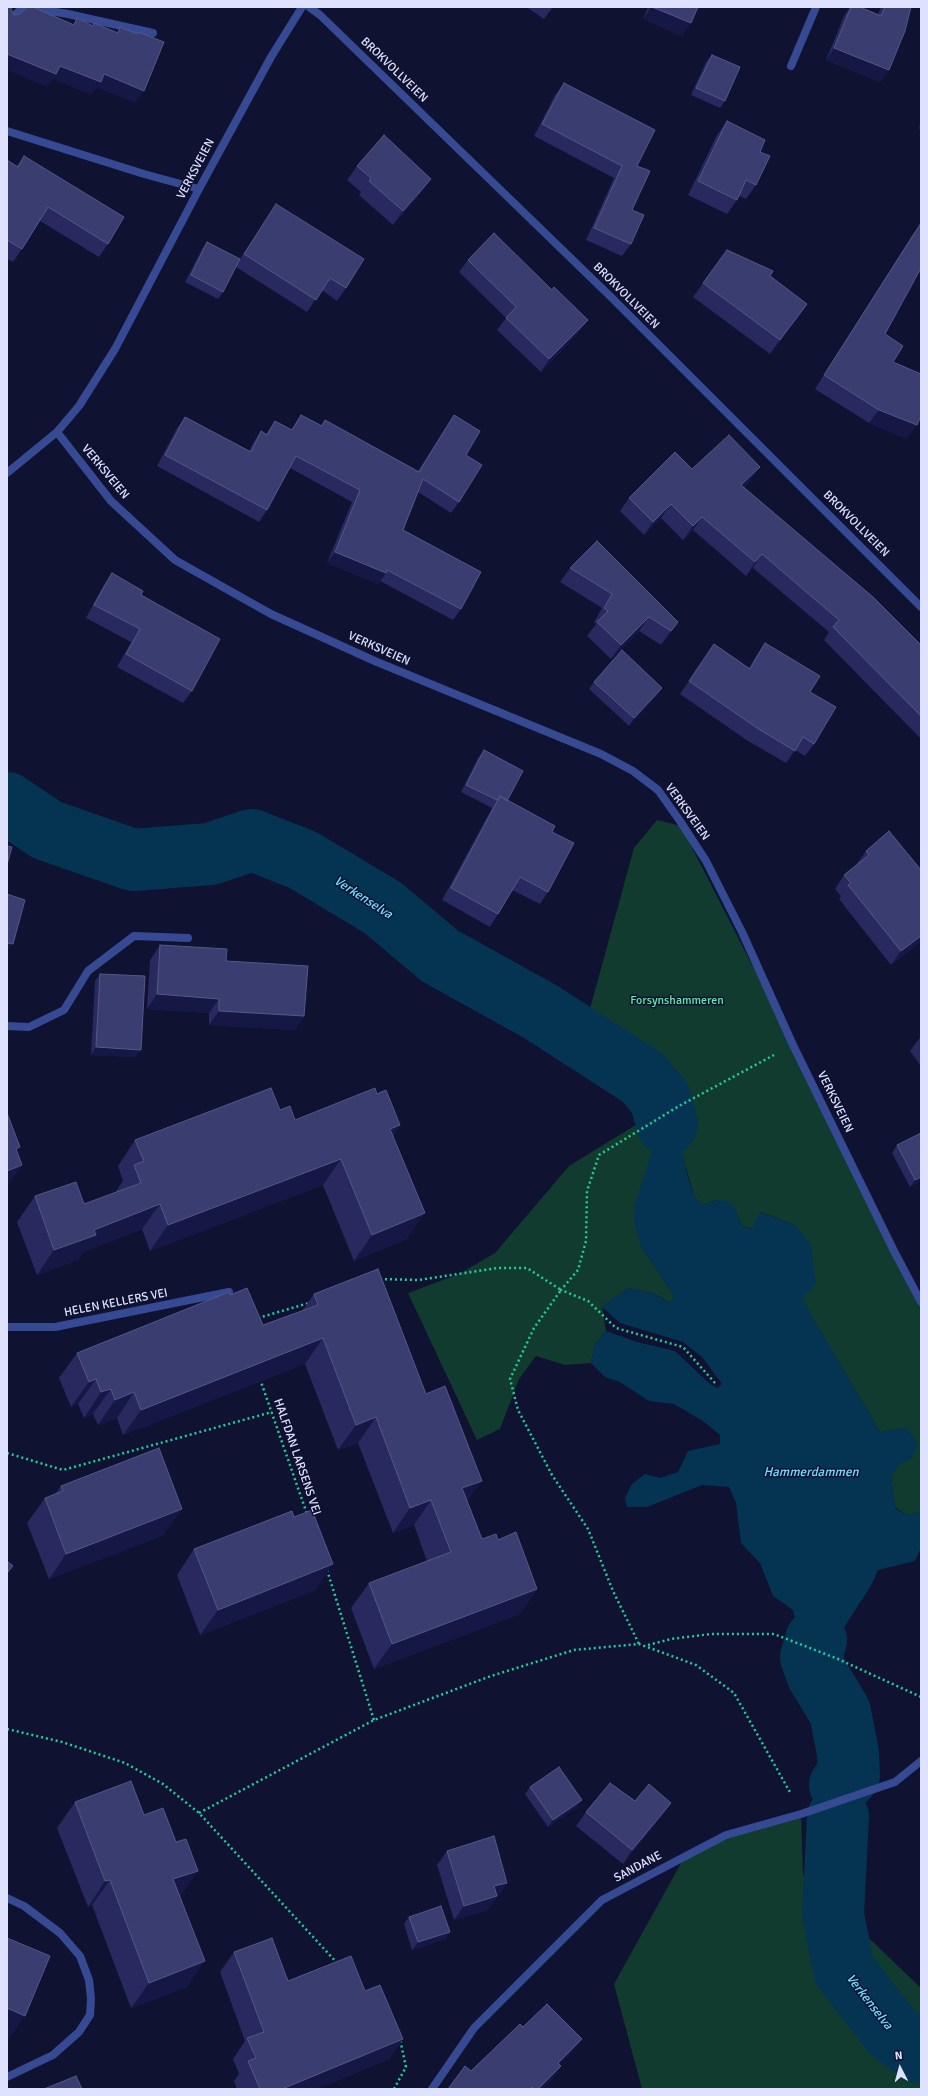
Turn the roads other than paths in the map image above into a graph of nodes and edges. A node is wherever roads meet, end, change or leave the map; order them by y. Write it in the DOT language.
graph roads {
  1 [pos="24,7"];
  2 [pos="302,7"];
  3 [pos="309,7"];
  4 [pos="816,7"];
  5 [pos="7,23"];
  6 [pos="153,33"];
  7 [pos="791,66"];
  8 [pos="7,131"];
  9 [pos="199,189"];
  10 [pos="57,432"];
  11 [pos="7,473"];
  12 [pos="921,608"];
  13 [pos="188,938"];
  14 [pos="7,1026"];
  15 [pos="230,1292"];
  16 [pos="921,1302"];
  17 [pos="7,1327"];
  18 [pos="921,1762"];
  19 [pos="7,1898"];
  20 [pos="7,2077"];
  21 [pos="432,2089"];
  1 -- 5 [label="street"];
  1 -- 6 [label="street"];
  2 -- 9 [label="street, VERKSVEIEN"];
  3 -- 12 [label="street, BROKVOLLVEIEN"];
  4 -- 7 [label="street"];
  8 -- 9 [label="street"];
  9 -- 10 [label="street, VERKSVEIEN"];
  10 -- 11 [label="street"];
  10 -- 16 [label="street, VERKSVEIEN"];
  13 -- 14 [label="street"];
  15 -- 17 [label="street, HELEN KELLERS VEI"];
  18 -- 21 [label="street, SANDANE"];
  19 -- 20 [label="street"];
}
